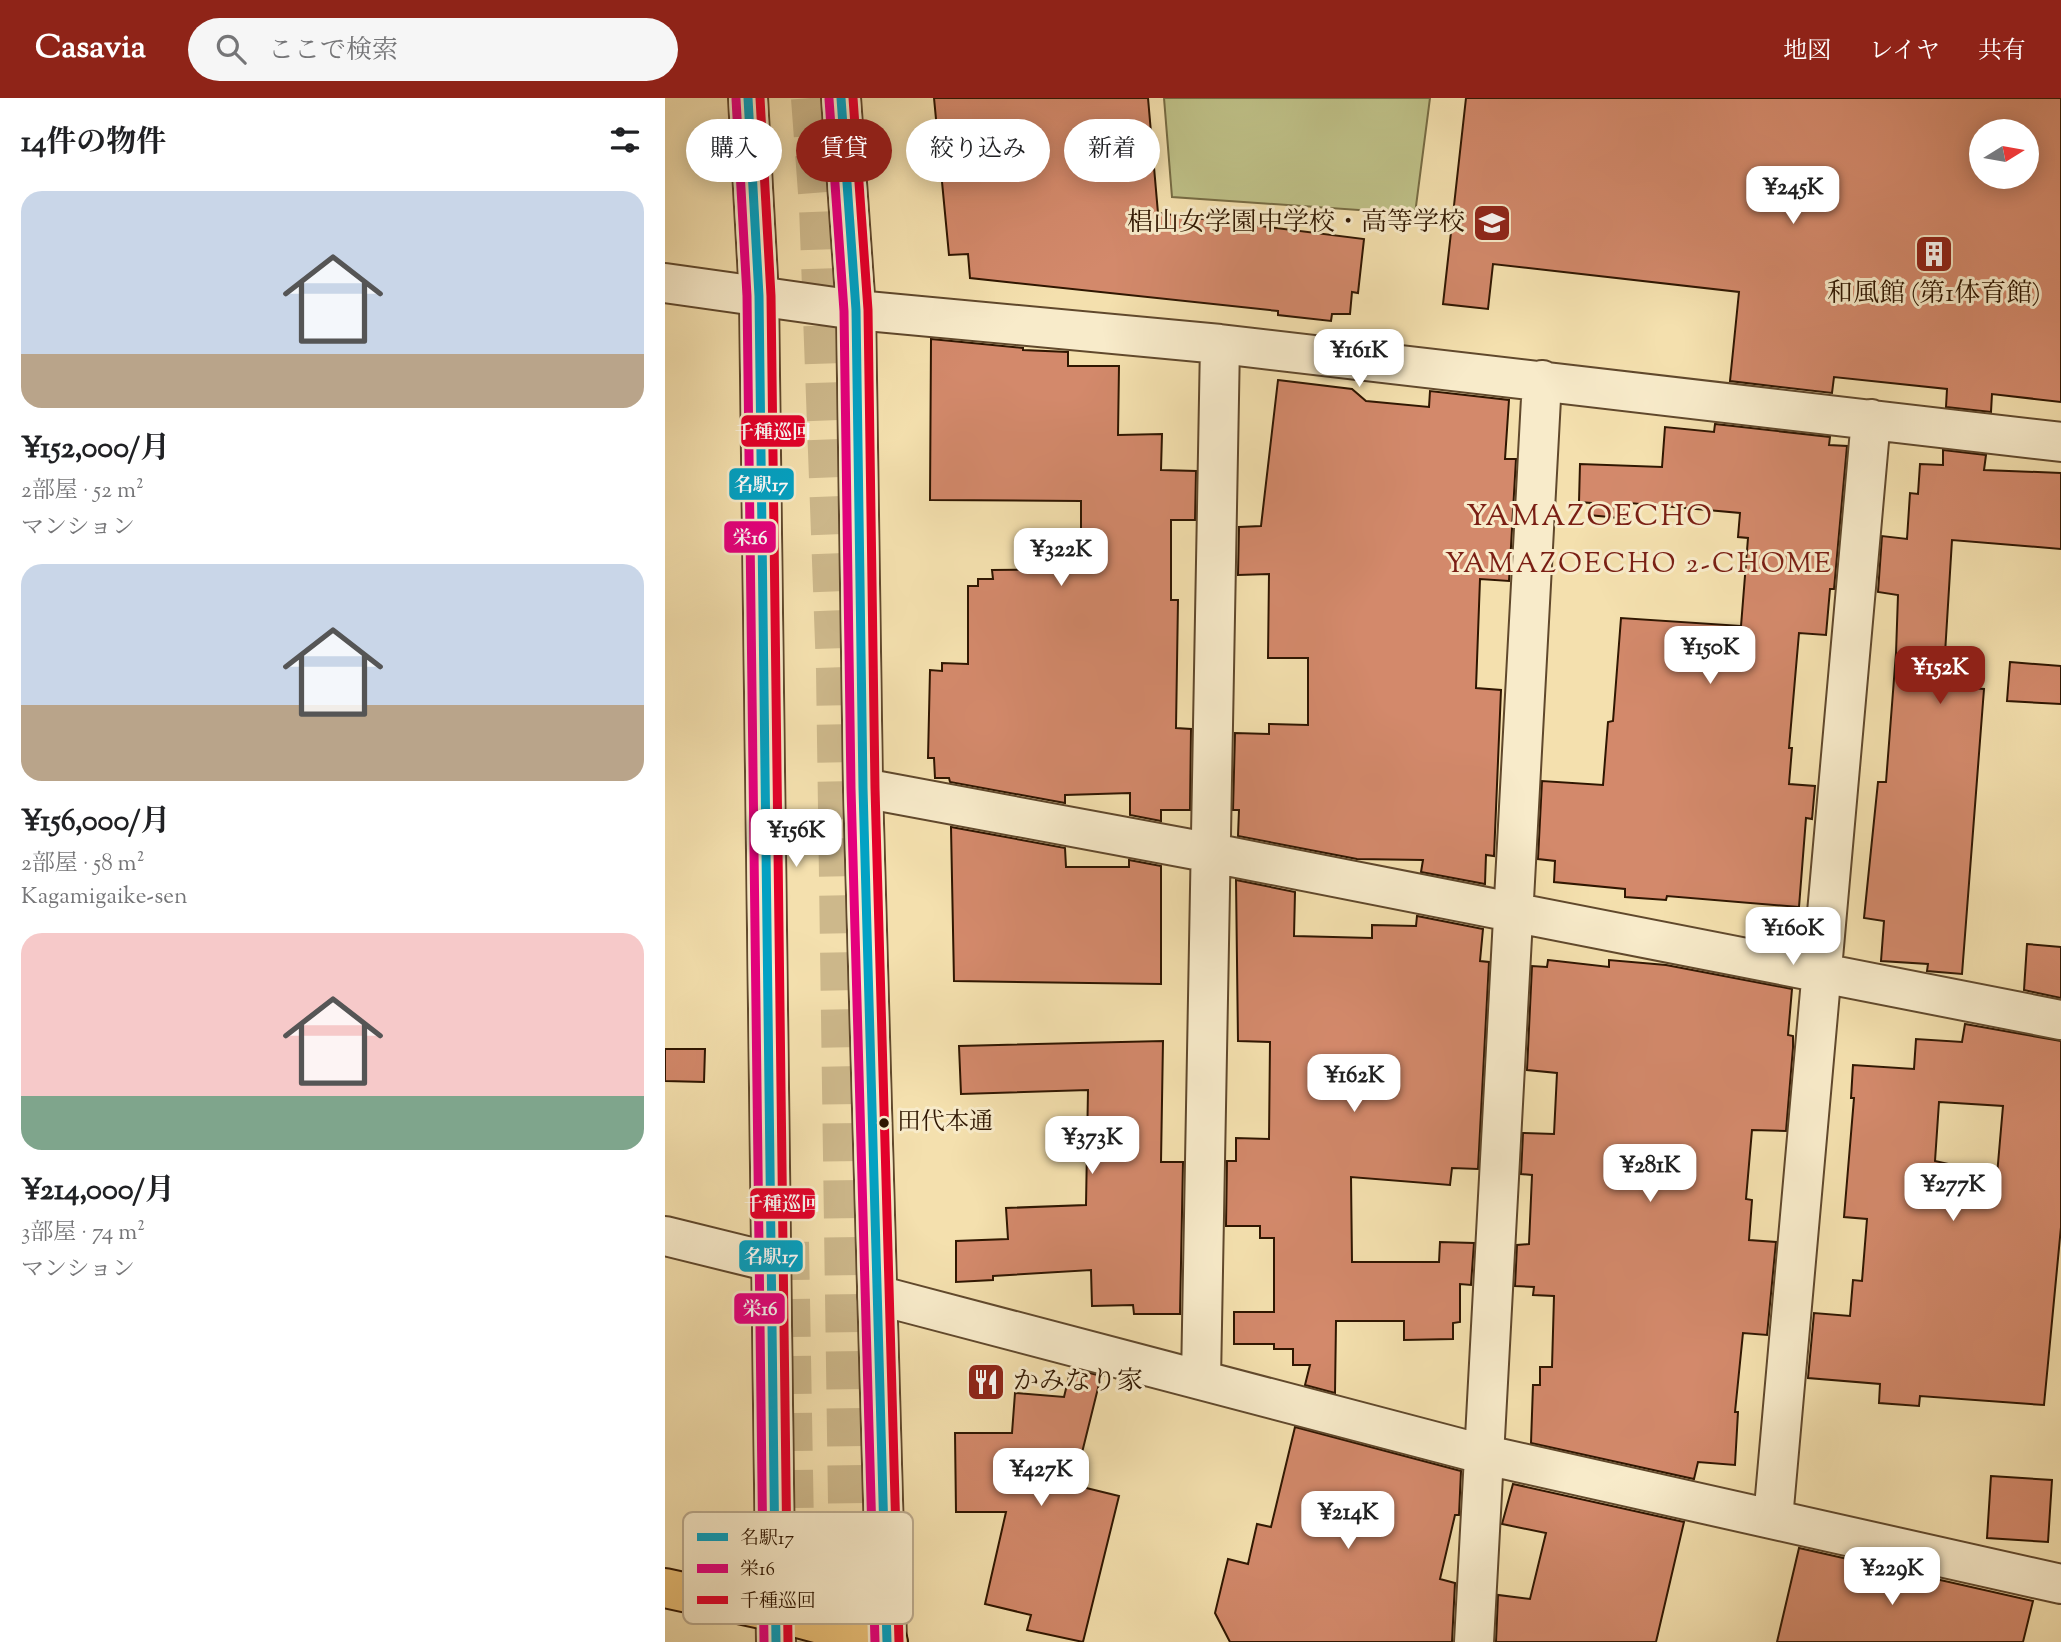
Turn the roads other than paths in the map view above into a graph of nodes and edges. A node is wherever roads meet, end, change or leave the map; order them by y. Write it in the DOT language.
graph roads {
  1 [pos="748,98"];
  2 [pos="841,98"];
  3 [pos="665,283"];
  4 [pos="759,296"];
  5 [pos="856,310"];
  6 [pos="1220,344"];
  7 [pos="1542,380"];
  8 [pos="1871,419"];
  9 [pos="2061,442"];
  10 [pos="863,788"];
  11 [pos="1212,853"];
  12 [pos="1516,913"];
  13 [pos="1823,974"];
  14 [pos="2061,1020"];
  15 [pos="665,1236"];
  16 [pos="771,1262"];
  17 [pos="877,1295"];
  18 [pos="1201,1380"];
  19 [pos="1486,1455"];
  20 [pos="774,1512"];
  21 [pos="884,1512"];
  22 [pos="1773,1519"];
  23 [pos="2061,1584"];
  24 [pos="665,1588"];
  25 [pos="683,1594"];
  26 [pos="887,1624"];
  27 [pos="776,1627"];
  28 [pos="888,1642"];
  29 [pos="1474,1642"];
  1 -- 4 [label="street"];
  2 -- 5 [label="street"];
  3 -- 4 [label="street"];
  4 -- 5 [label="street"];
  4 -- 16 [label="street"];
  5 -- 6 [label="street"];
  5 -- 10 [label="street"];
  6 -- 7 [label="street"];
  6 -- 11 [label="street"];
  7 -- 8 [label="street"];
  7 -- 12 [label="street"];
  8 -- 9 [label="street"];
  8 -- 13 [label="street"];
  10 -- 11 [label="street"];
  10 -- 17 [label="street"];
  11 -- 12 [label="street"];
  11 -- 18 [label="street"];
  12 -- 13 [label="street"];
  12 -- 19 [label="street"];
  13 -- 14 [label="street"];
  13 -- 22 [label="street"];
  15 -- 16 [label="street"];
  16 -- 20 [label="street"];
  17 -- 18 [label="street"];
  17 -- 21 [label="street"];
  18 -- 19 [label="street"];
  19 -- 22 [label="street"];
  19 -- 29 [label="street"];
  22 -- 23 [label="street"];
  24 -- 25 [label="main road"];
  26 -- 28 [label="street"];
  27 -- 28 [label="main road"];
}
